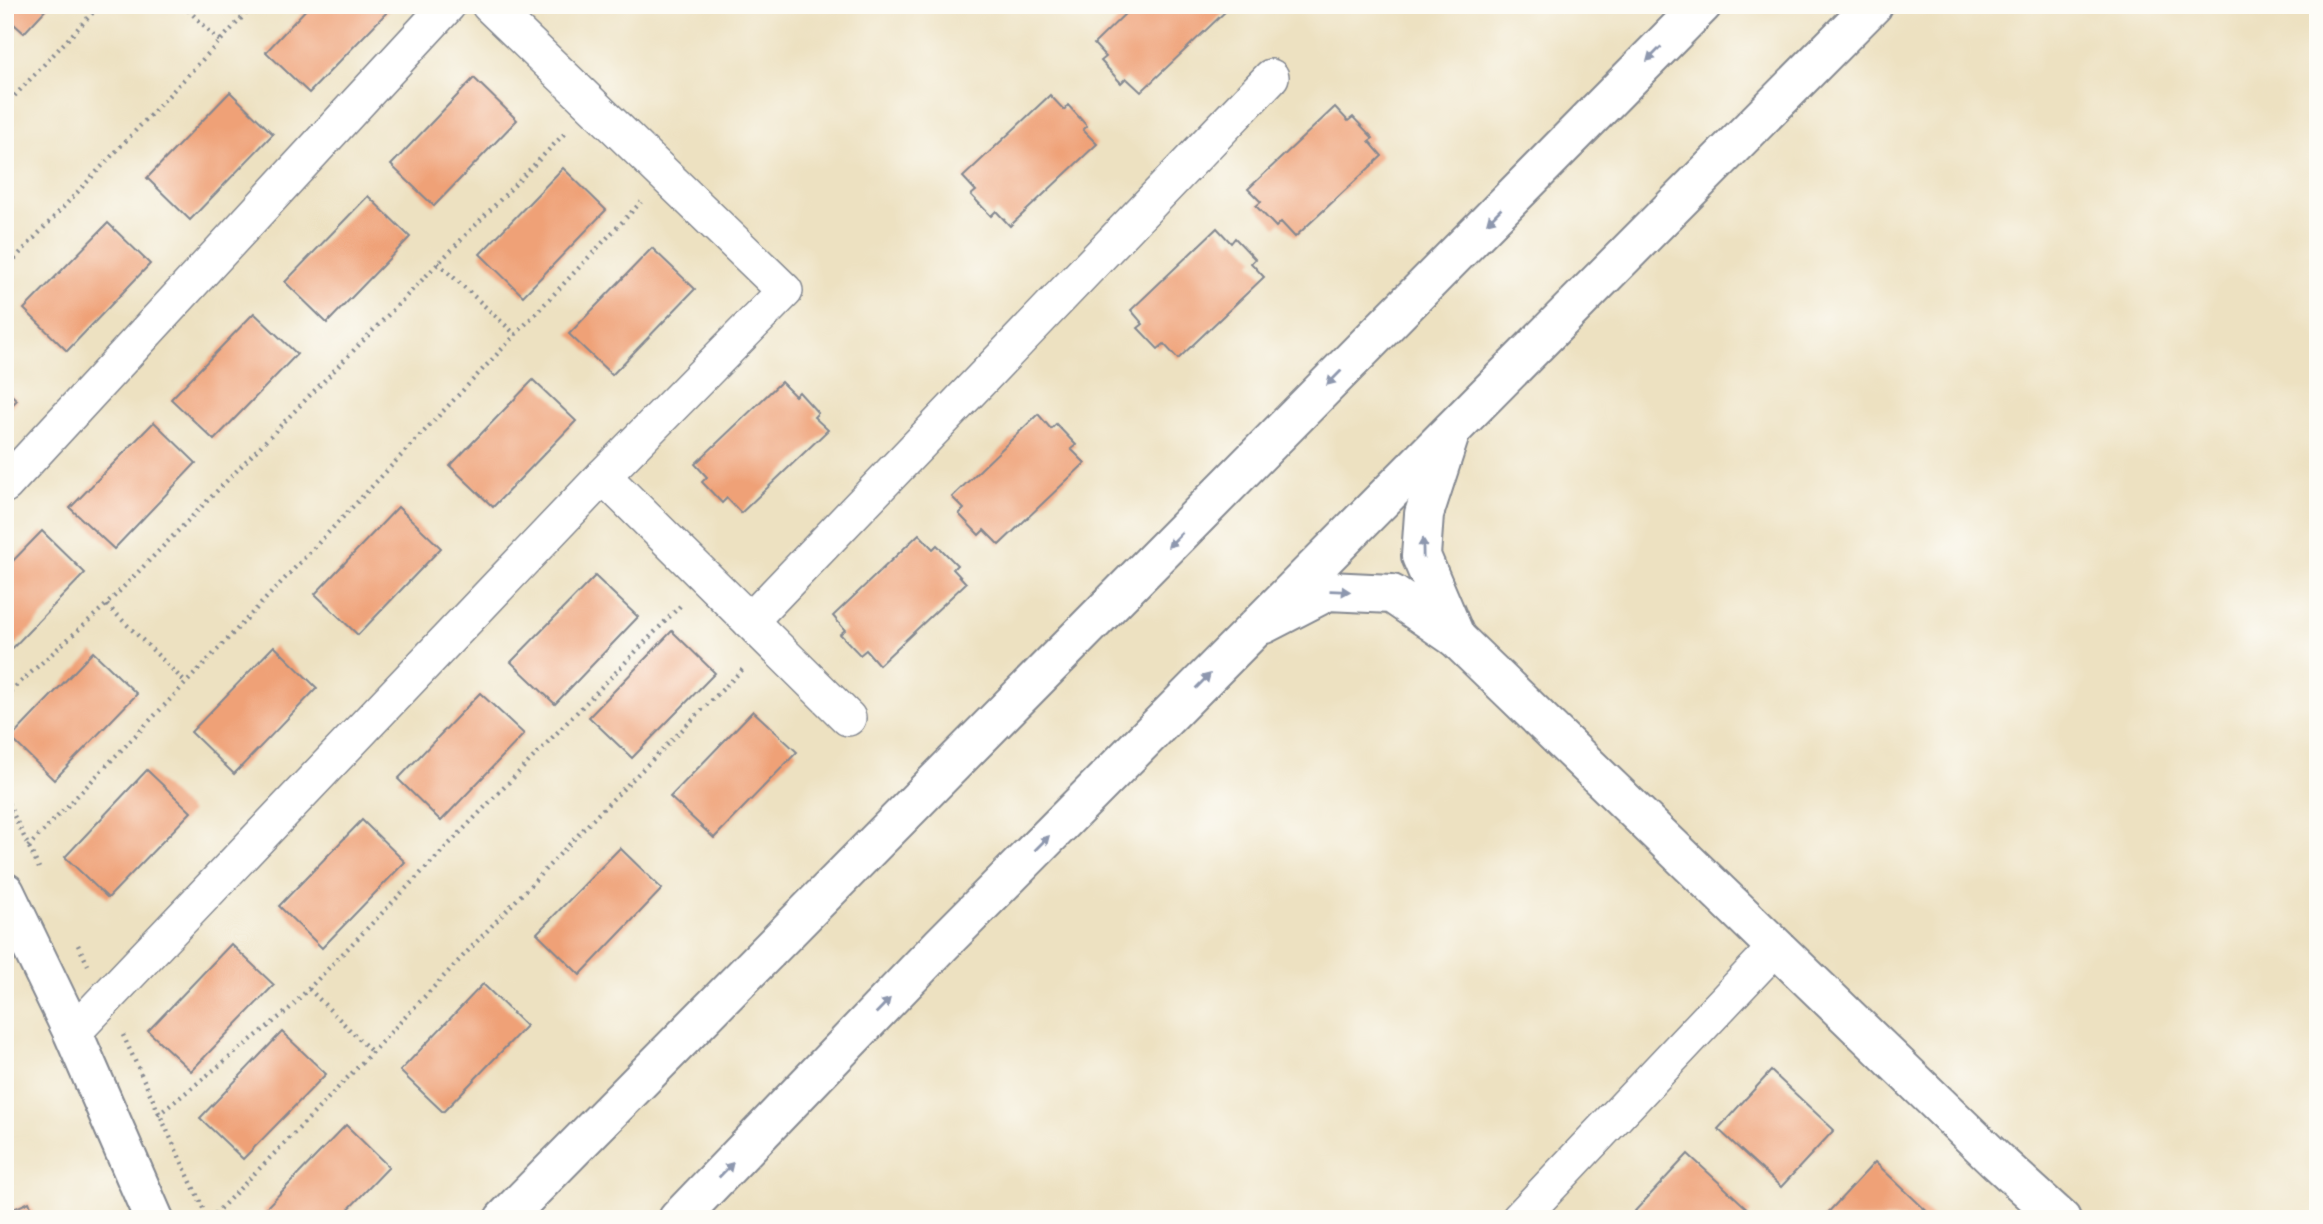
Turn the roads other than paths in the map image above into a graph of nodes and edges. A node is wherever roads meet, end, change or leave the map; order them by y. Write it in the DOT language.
graph roads {
  1 [pos="448,5"];
  2 [pos="489,5"];
  3 [pos="1702,5"];
  4 [pos="1873,5"];
  5 [pos="1271,77"];
  6 [pos="1451,431"];
  7 [pos="603,476"];
  8 [pos="5,485"];
  9 [pos="1256,628"];
  10 [pos="760,631"];
  11 [pos="1456,638"];
  12 [pos="848,718"];
  13 [pos="5,892"];
  14 [pos="1776,947"];
  15 [pos="73,1032"];
  16 [pos="154,1219"];
  17 [pos="505,1219"];
  18 [pos="678,1219"];
  19 [pos="1519,1219"];
  20 [pos="2061,1219"];
  1 -- 8 [label="street"];
  2 -- 7 [label="street"];
  3 -- 17 [label="main road, one-way"];
  4 -- 6 [label="main road"];
  5 -- 10 [label="street"];
  6 -- 9 [label="main road"];
  11 -- 6 [label="main road, one-way"];
  7 -- 10 [label="street"];
  7 -- 15 [label="street"];
  9 -- 11 [label="main road, one-way"];
  18 -- 9 [label="main road, one-way"];
  10 -- 12 [label="street"];
  11 -- 14 [label="main road"];
  13 -- 15 [label="main road"];
  14 -- 19 [label="street"];
  14 -- 20 [label="main road"];
  15 -- 16 [label="main road"];
}
